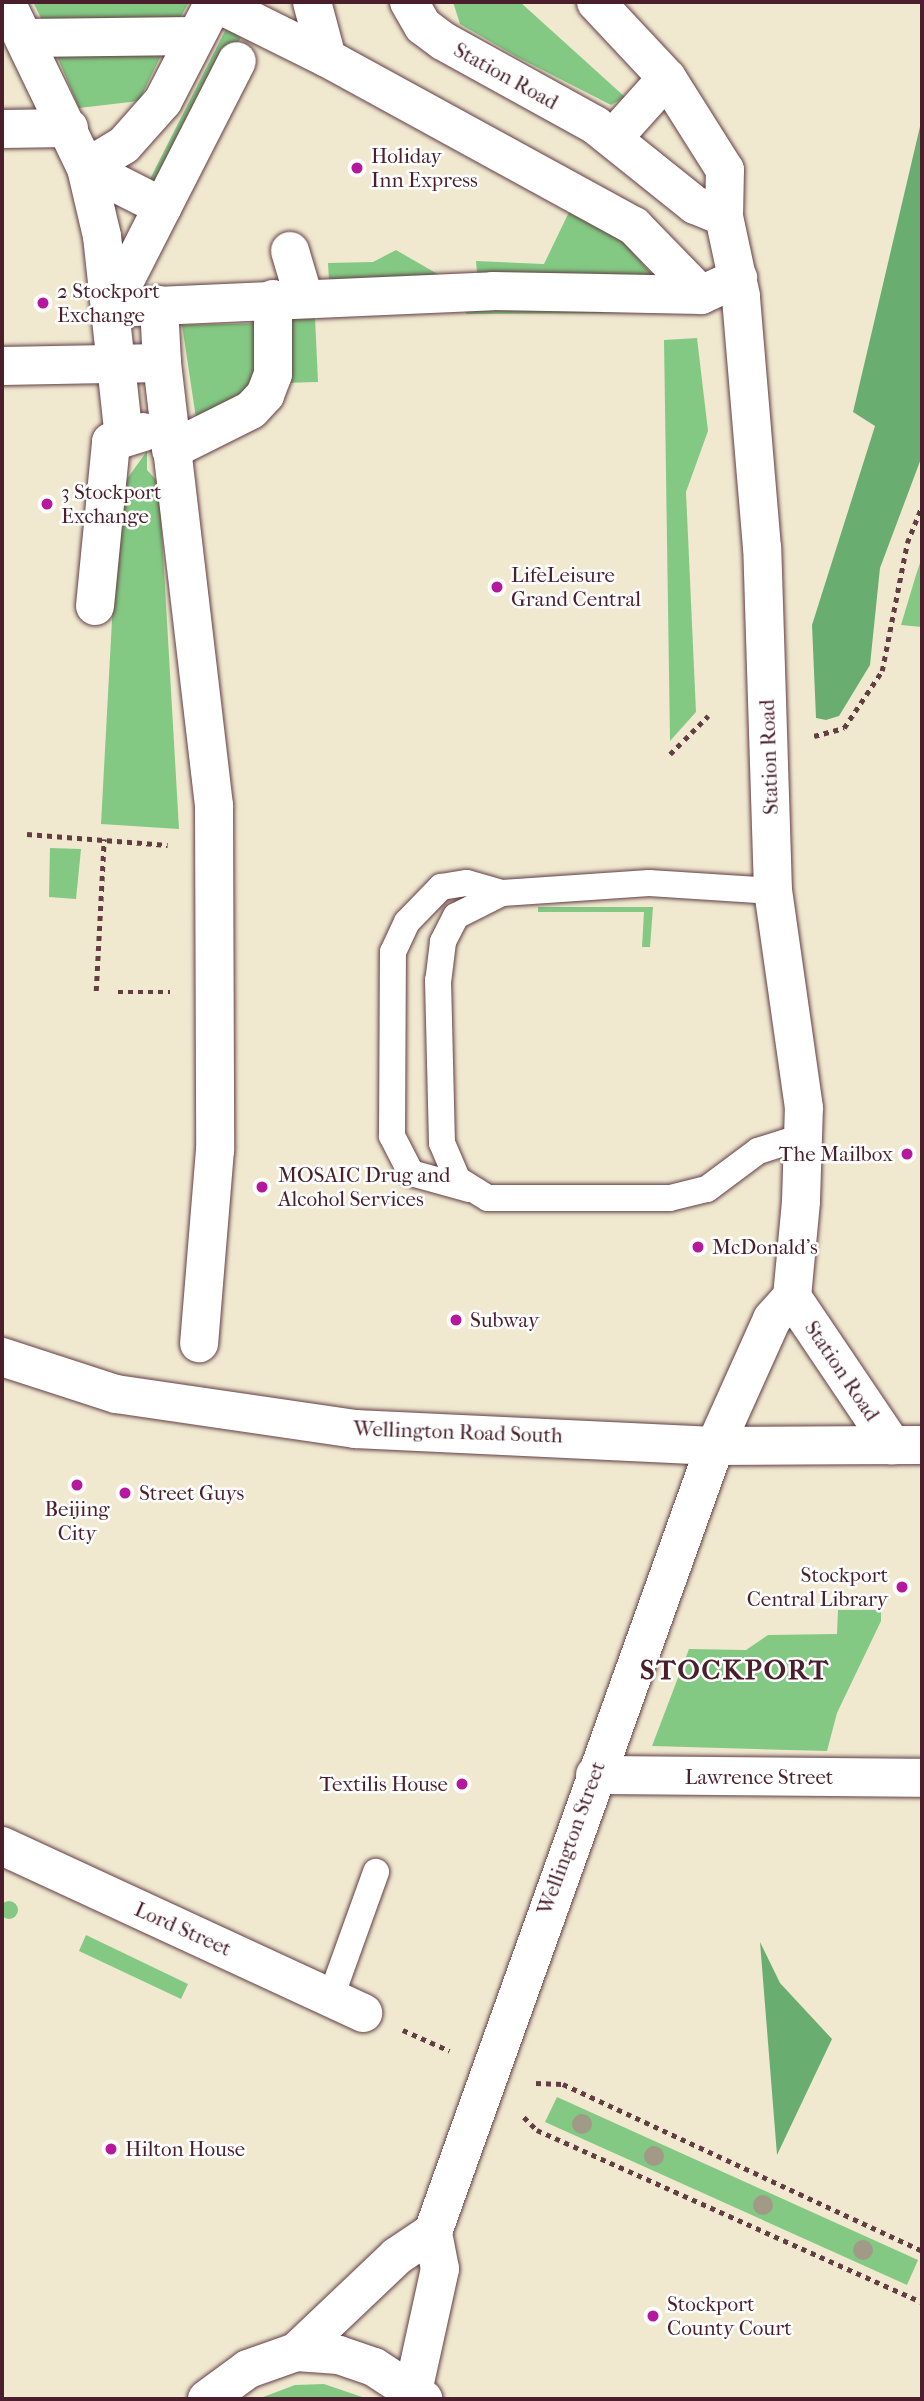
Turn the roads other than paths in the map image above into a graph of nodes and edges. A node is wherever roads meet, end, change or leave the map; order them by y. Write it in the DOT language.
graph roads {
  1 [pos="6,2"];
  2 [pos="214,2"];
  3 [pos="312,2"];
  4 [pos="409,2"];
  5 [pos="596,2"];
  6 [pos="195,36"];
  7 [pos="25,38"];
  8 [pos="248,40"];
  9 [pos="327,58"];
  10 [pos="667,78"];
  11 [pos="69,128"];
  12 [pos="2,129"];
  13 [pos="614,137"];
  14 [pos="86,168"];
  15 [pos="163,207"];
  16 [pos="724,217"];
  17 [pos="290,251"];
  18 [pos="738,278"];
  19 [pos="701,295"];
  20 [pos="288,298"];
  21 [pos="159,304"];
  22 [pos="111,308"];
  23 [pos="162,363"];
  24 [pos="118,364"];
  25 [pos="2,366"];
  26 [pos="169,437"];
  27 [pos="124,439"];
  28 [pos="95,606"];
  29 [pos="773,891"];
  30 [pos="502,893"];
  31 [pos="805,1136"];
  32 [pos="469,1189"];
  33 [pos="792,1297"];
  34 [pos="199,1343"];
  35 [pos="2,1357"];
  36 [pos="907,1445"];
  37 [pos="715,1446"];
  38 [pos="595,1775"];
  39 [pos="922,1778"];
  40 [pos="2,1846"];
  41 [pos="376,1872"];
  42 [pos="347,2005"];
  43 [pos="433,2232"];
  44 [pos="296,2352"];
  45 [pos="418,2393"];
  46 [pos="206,2399"];
  1 -- 7 [label="main road"];
  2 -- 6 [label="main road"];
  2 -- 8 [label="main road"];
  3 -- 9 [label="main road"];
  4 -- 13 [label="main road, Station Road"];
  5 -- 10 [label="main road, Station Road"];
  6 -- 7 [label="main road"];
  6 -- 14 [label="main road"];
  7 -- 11 [label="main road"];
  8 -- 9 [label="main road"];
  8 -- 15 [label="main road"];
  9 -- 19 [label="main road"];
  10 -- 13 [label="main road"];
  10 -- 16 [label="main road, Station Road"];
  11 -- 12 [label="main road"];
  11 -- 14 [label="main road"];
  13 -- 16 [label="main road, Station Road"];
  14 -- 15 [label="main road"];
  14 -- 22 [label="main road"];
  15 -- 22 [label="main road"];
  16 -- 18 [label="main road, Station Road"];
  17 -- 20 [label="main road"];
  18 -- 19 [label="main road"];
  18 -- 29 [label="main road, Station Road"];
  19 -- 20 [label="main road"];
  20 -- 21 [label="main road"];
  20 -- 26 [label="main road"];
  21 -- 22 [label="main road"];
  21 -- 23 [label="main road"];
  22 -- 24 [label="main road"];
  23 -- 24 [label="main road"];
  23 -- 26 [label="main road"];
  24 -- 25 [label="main road"];
  24 -- 27 [label="main road"];
  26 -- 27 [label="main road"];
  26 -- 34 [label="main road"];
  27 -- 28 [label="main road"];
  29 -- 30 [label="lane"];
  29 -- 31 [label="main road, Station Road"];
  30 -- 32 [label="lane"];
  30 -- 32 [label="lane"];
  31 -- 32 [label="lane"];
  31 -- 33 [label="main road, Station Road"];
  33 -- 36 [label="main road, Station Road"];
  33 -- 37 [label="main road, Station Road"];
  35 -- 37 [label="main road, Wellington Road South"];
  36 -- 37 [label="main road, Wellington Road South"];
  37 -- 38 [label="main road, Wellington Street"];
  38 -- 39 [label="main road, Lawrence Street"];
  38 -- 43 [label="main road, Wellington Street"];
  40 -- 42 [label="main road, Lord Street"];
  41 -- 42 [label="lane"];
  43 -- 44 [label="main road"];
  43 -- 45 [label="main road"];
  44 -- 45 [label="main road"];
  44 -- 46 [label="main road"];
}
